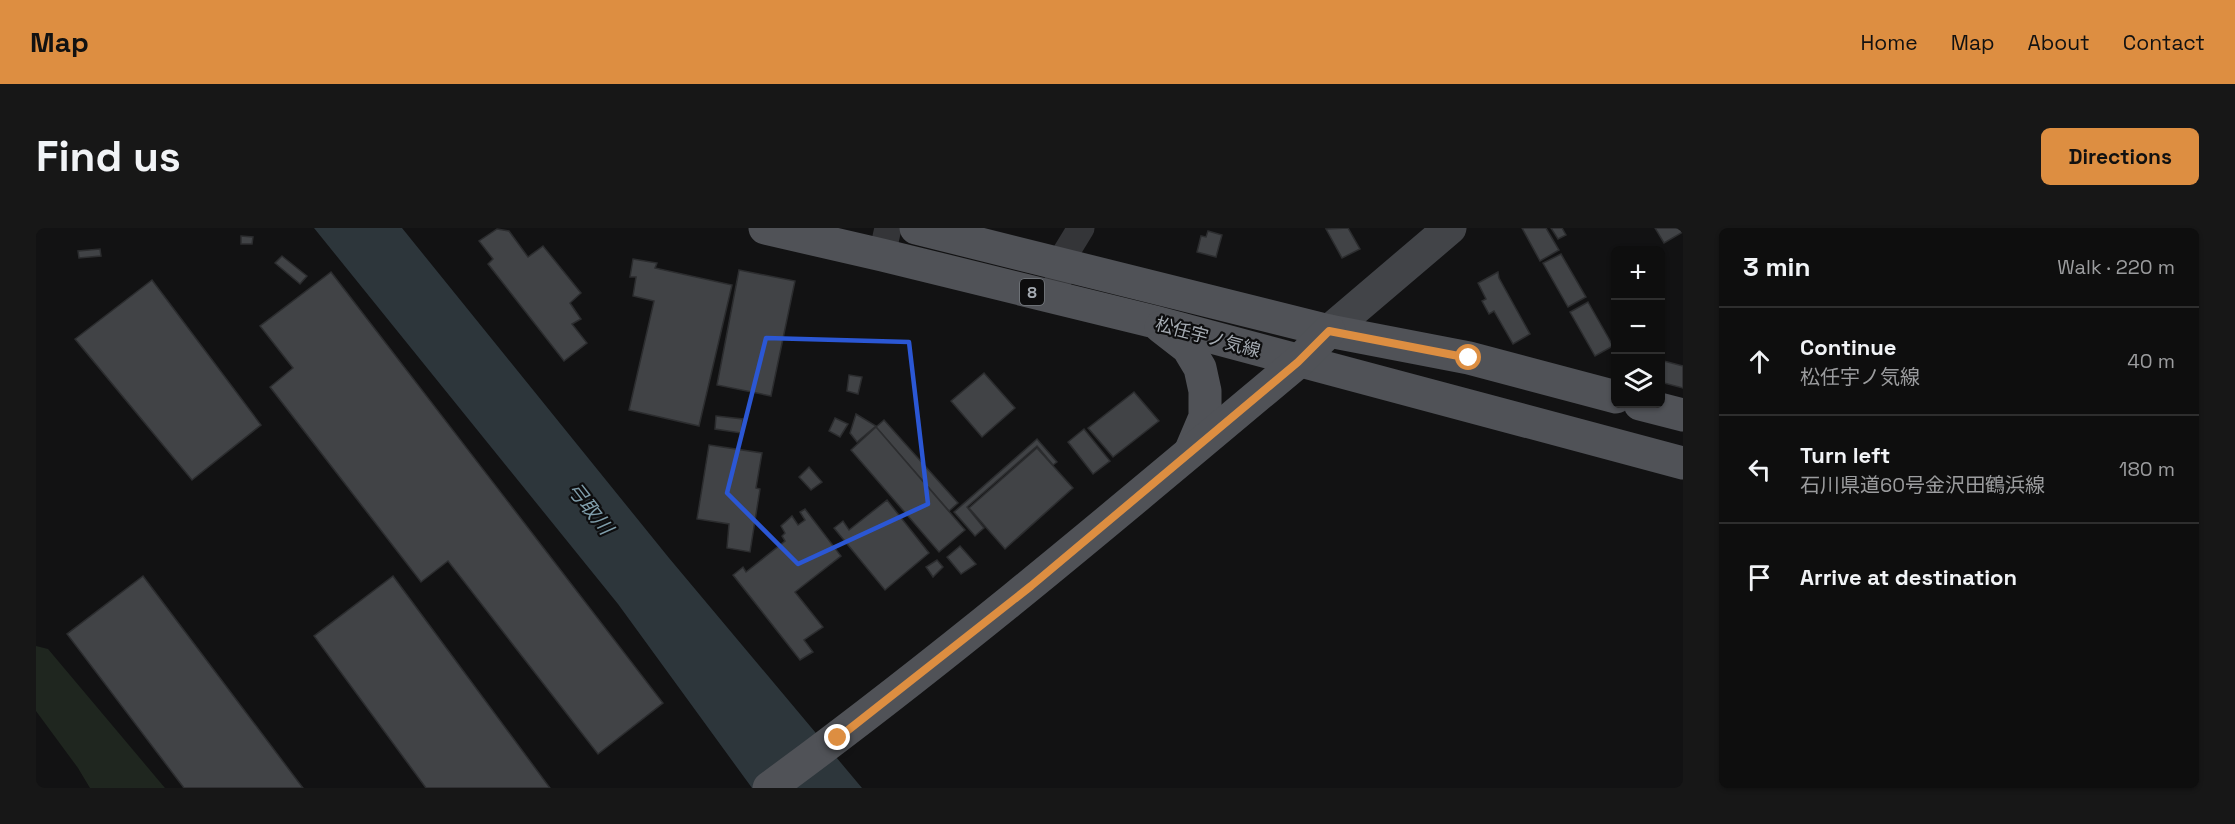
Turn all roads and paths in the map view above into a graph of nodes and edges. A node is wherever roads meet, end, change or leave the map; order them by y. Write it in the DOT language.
graph roads {
  1 [pos="916,228"];
  2 [pos="1081,228"];
  3 [pos="1450,228"];
  4 [pos="786,230"];
  5 [pos="885,241"];
  6 [pos="1059,264"];
  7 [pos="1057,298"];
  8 [pos="1155,322"];
  9 [pos="1329,331"];
  10 [pos="1298,362"];
  11 [pos="1611,396"];
  12 [pos="1656,408"];
  13 [pos="1683,415"];
  14 [pos="1190,452"];
  15 [pos="1683,463"];
  16 [pos="769,788"];
  1 -- 6 [label="main road, 松任宇ノ気線 / 8"];
  2 -- 6 [label="street"];
  3 -- 9 [label="main road"];
  4 -- 5 [label="main road, 松任宇ノ気線 / 8"];
  5 -- 7 [label="main road, 松任宇ノ気線 / 8"];
  6 -- 7 [label="street"];
  6 -- 9 [label="main road, 松任宇ノ気線 / 8"];
  7 -- 8 [label="main road, 松任宇ノ気線 / 8"];
  8 -- 10 [label="main road, 松任宇ノ気線 / 8"];
  8 -- 14 [label="main road"];
  9 -- 10 [label="main road"];
  9 -- 11 [label="main road, 松任宇ノ気線 / 8"];
  10 -- 14 [label="main road"];
  10 -- 15 [label="main road, 松任宇ノ気線 / 8"];
  12 -- 13 [label="main road"];
  14 -- 16 [label="main road"];
}
